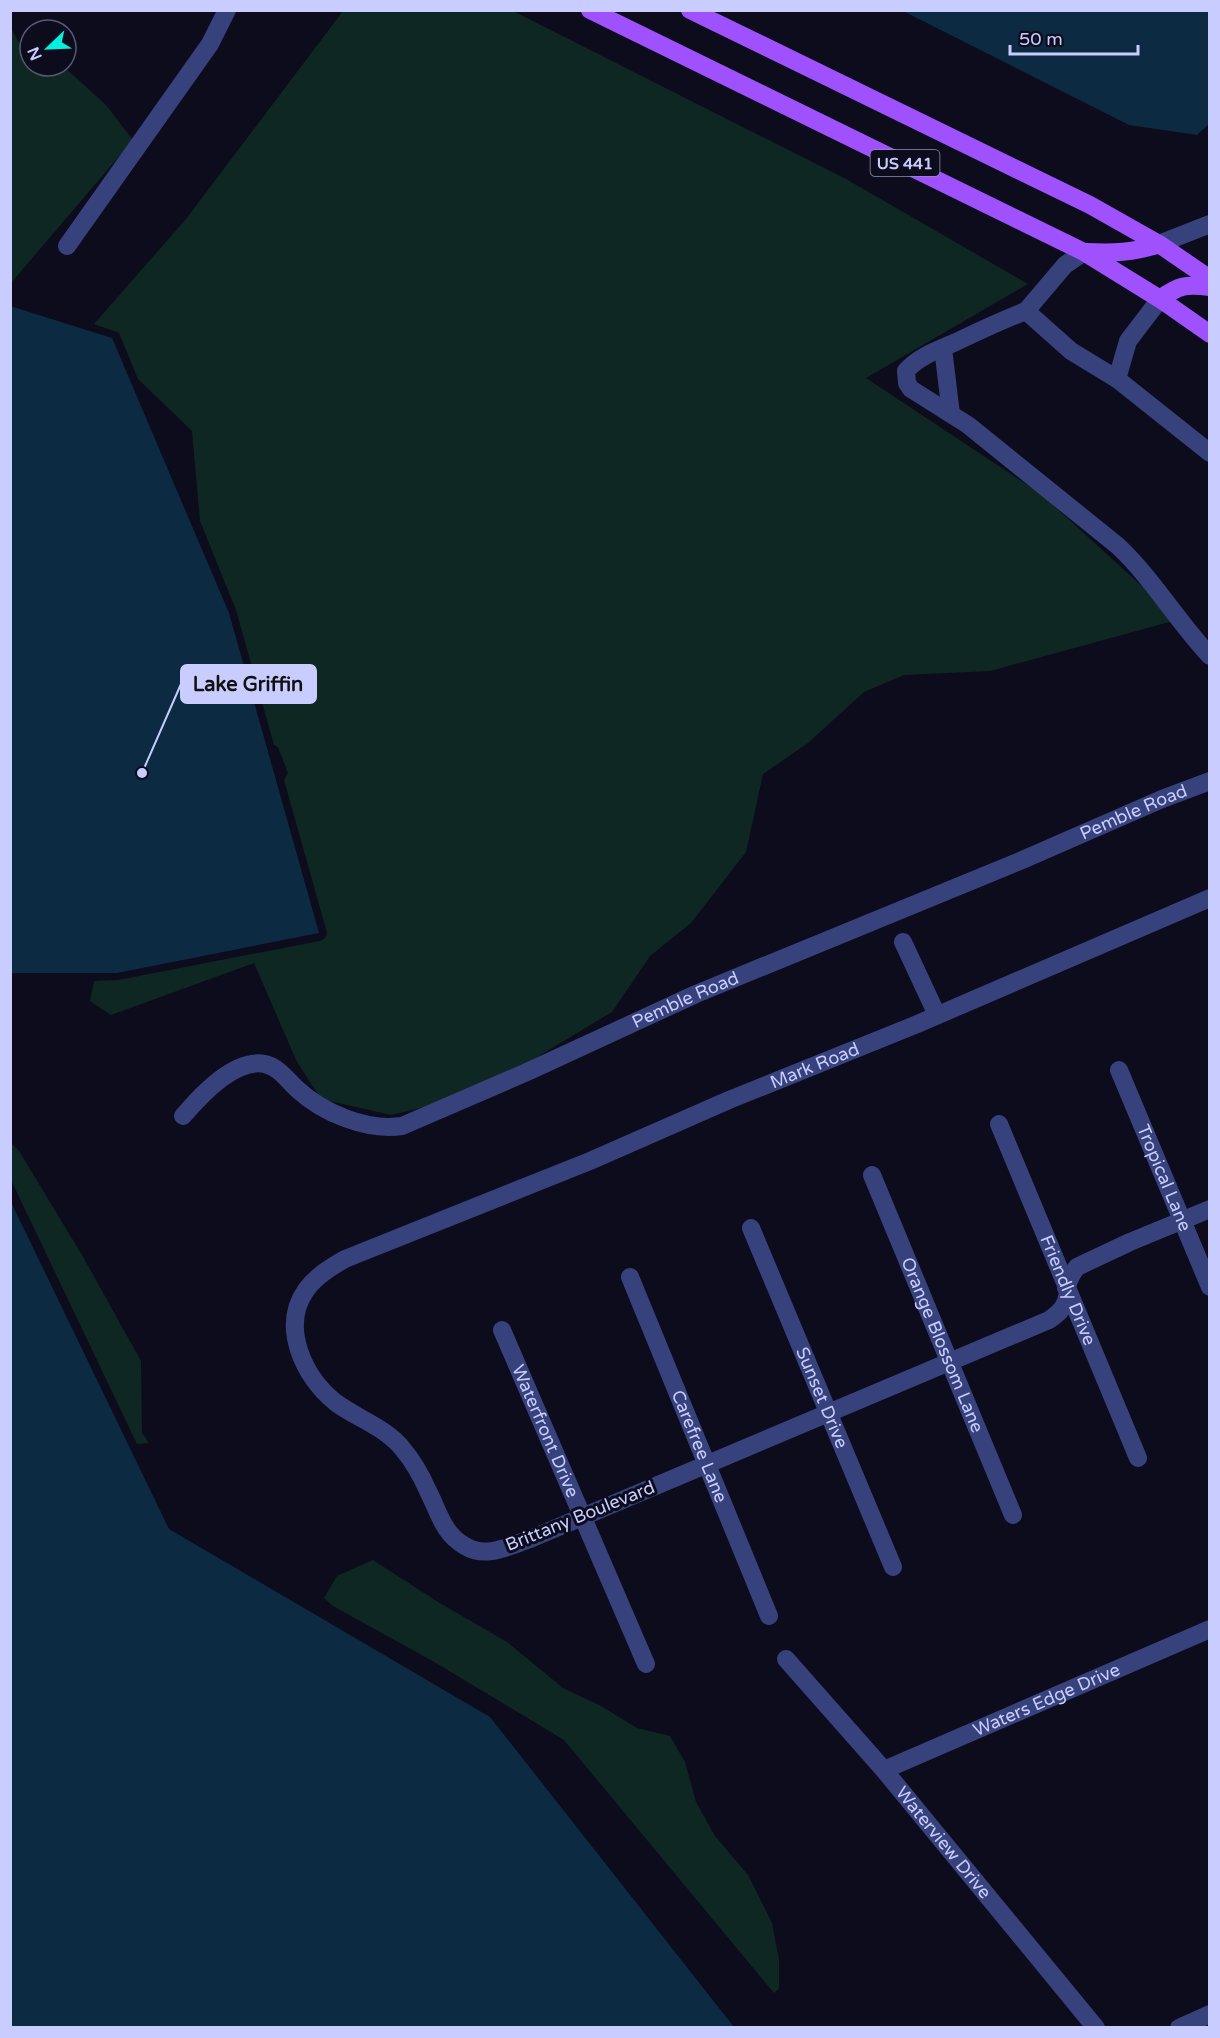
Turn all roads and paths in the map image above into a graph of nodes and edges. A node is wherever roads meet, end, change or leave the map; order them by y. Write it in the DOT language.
graph roads {
  1 [pos="228,10"];
  2 [pos="590,10"];
  3 [pos="690,10"];
  4 [pos="716,16"];
  5 [pos="1209,224"];
  6 [pos="1159,244"];
  7 [pos="67,246"];
  8 [pos="1084,252"];
  9 [pos="1209,279"];
  10 [pos="1209,287"];
  11 [pos="1160,299"];
  12 [pos="1026,311"];
  13 [pos="1209,333"];
  14 [pos="943,348"];
  15 [pos="1117,379"];
  16 [pos="951,414"];
  17 [pos="1209,453"];
  18 [pos="1209,656"];
  19 [pos="1209,781"];
  20 [pos="1209,898"];
  21 [pos="903,942"];
  22 [pos="937,1015"];
  23 [pos="1119,1070"];
  24 [pos="183,1116"];
  25 [pos="999,1124"];
  26 [pos="872,1174"];
  27 [pos="1209,1209"];
  28 [pos="1181,1220"];
  29 [pos="751,1228"];
  30 [pos="419,1229"];
  31 [pos="630,1277"];
  32 [pos="1209,1287"];
  33 [pos="1067,1290"];
  34 [pos="502,1330"];
  35 [pos="949,1362"];
  36 [pos="828,1412"];
  37 [pos="1138,1458"];
  38 [pos="708,1463"];
  39 [pos="582,1515"];
  40 [pos="1013,1515"];
  41 [pos="893,1568"];
  42 [pos="769,1616"];
  43 [pos="1209,1629"];
  44 [pos="786,1659"];
  45 [pos="646,1664"];
  46 [pos="884,1770"];
  47 [pos="1209,2014"];
  48 [pos="1096,2028"];
  49 [pos="1179,2028"];
  1 -- 7 [label="street"];
  2 -- 8 [label="main road, US 441"];
  3 -- 4 [label="main road, US 441"];
  4 -- 6 [label="main road, US 441"];
  5 -- 6 [label="street"];
  6 -- 8 [label="main road"];
  6 -- 9 [label="main road, US 441"];
  8 -- 11 [label="main road, US 441"];
  8 -- 12 [label="street"];
  10 -- 11 [label="main road"];
  11 -- 13 [label="main road, US 441"];
  11 -- 15 [label="street"];
  12 -- 14 [label="street"];
  12 -- 15 [label="street"];
  14 -- 16 [label="street"];
  14 -- 16 [label="street"];
  15 -- 17 [label="street"];
  16 -- 18 [label="street"];
  19 -- 24 [label="street, Pemble Road"];
  20 -- 22 [label="street, Mark Road"];
  21 -- 22 [label="street"];
  22 -- 30 [label="street, Mark Road"];
  23 -- 28 [label="street, Tropical Lane"];
  25 -- 33 [label="street, Friendly Drive"];
  26 -- 35 [label="street, Orange Blossom Lane"];
  27 -- 28 [label="street, Brittany Boulevard"];
  28 -- 32 [label="street, Tropical Lane"];
  28 -- 33 [label="street, Brittany Boulevard"];
  29 -- 36 [label="street, Sunset Drive"];
  30 -- 39 [label="street, Brittany Boulevard"];
  31 -- 38 [label="street, Carefree Lane"];
  33 -- 35 [label="street, Brittany Boulevard"];
  33 -- 37 [label="street, Friendly Drive"];
  34 -- 39 [label="street, Waterfront Drive"];
  35 -- 36 [label="street, Brittany Boulevard"];
  35 -- 40 [label="street, Orange Blossom Lane"];
  36 -- 38 [label="street, Brittany Boulevard"];
  36 -- 41 [label="street, Sunset Drive"];
  38 -- 39 [label="street, Brittany Boulevard"];
  38 -- 42 [label="street, Carefree Lane"];
  39 -- 45 [label="street, Waterfront Drive"];
  43 -- 46 [label="street, Waters Edge Drive"];
  44 -- 46 [label="street, Waterview Drive"];
  46 -- 48 [label="street, Waterview Drive"];
  47 -- 49 [label="street"];
}
